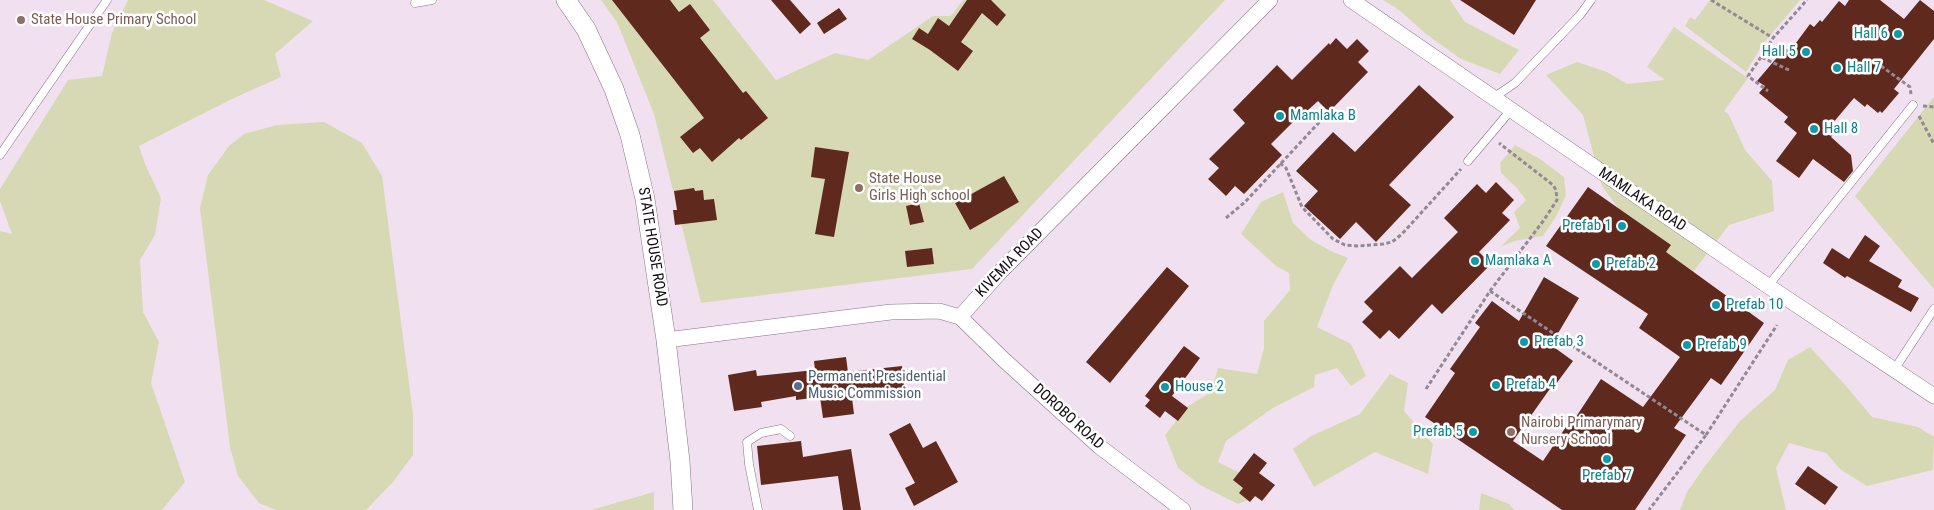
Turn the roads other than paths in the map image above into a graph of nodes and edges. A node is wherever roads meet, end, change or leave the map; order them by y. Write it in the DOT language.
graph roads {
  1 [pos="107,0"];
  2 [pos="432,0"];
  3 [pos="566,0"];
  4 [pos="1270,0"];
  5 [pos="1351,0"];
  6 [pos="1590,0"];
  7 [pos="414,3"];
  8 [pos="1493,98"];
  9 [pos="1913,105"];
  10 [pos="1511,110"];
  11 [pos="0,155"];
  12 [pos="1468,161"];
  13 [pos="1768,286"];
  14 [pos="1934,309"];
  15 [pos="960,317"];
  16 [pos="666,340"];
  17 [pos="1894,370"];
  18 [pos="1934,396"];
  19 [pos="790,436"];
  20 [pos="683,510"];
  21 [pos="758,510"];
  22 [pos="1183,510"];
  1 -- 11 [label="lane"];
  2 -- 7 [label="lane"];
  3 -- 16 [label="street, STATE HOUSE ROAD"];
  4 -- 15 [label="street, KIVEMIA ROAD"];
  5 -- 8 [label="street, MAMLAKA ROAD"];
  6 -- 8 [label="lane"];
  8 -- 10 [label="street, MAMLAKA ROAD"];
  9 -- 13 [label="lane"];
  10 -- 12 [label="lane"];
  10 -- 13 [label="street, MAMLAKA ROAD"];
  13 -- 17 [label="street, MAMLAKA ROAD"];
  14 -- 17 [label="lane"];
  15 -- 16 [label="street"];
  15 -- 22 [label="street, DOROBO ROAD"];
  16 -- 20 [label="street, STATE HOUSE ROAD"];
  17 -- 18 [label="street, MAMLAKA ROAD"];
  19 -- 21 [label="lane"];
}
